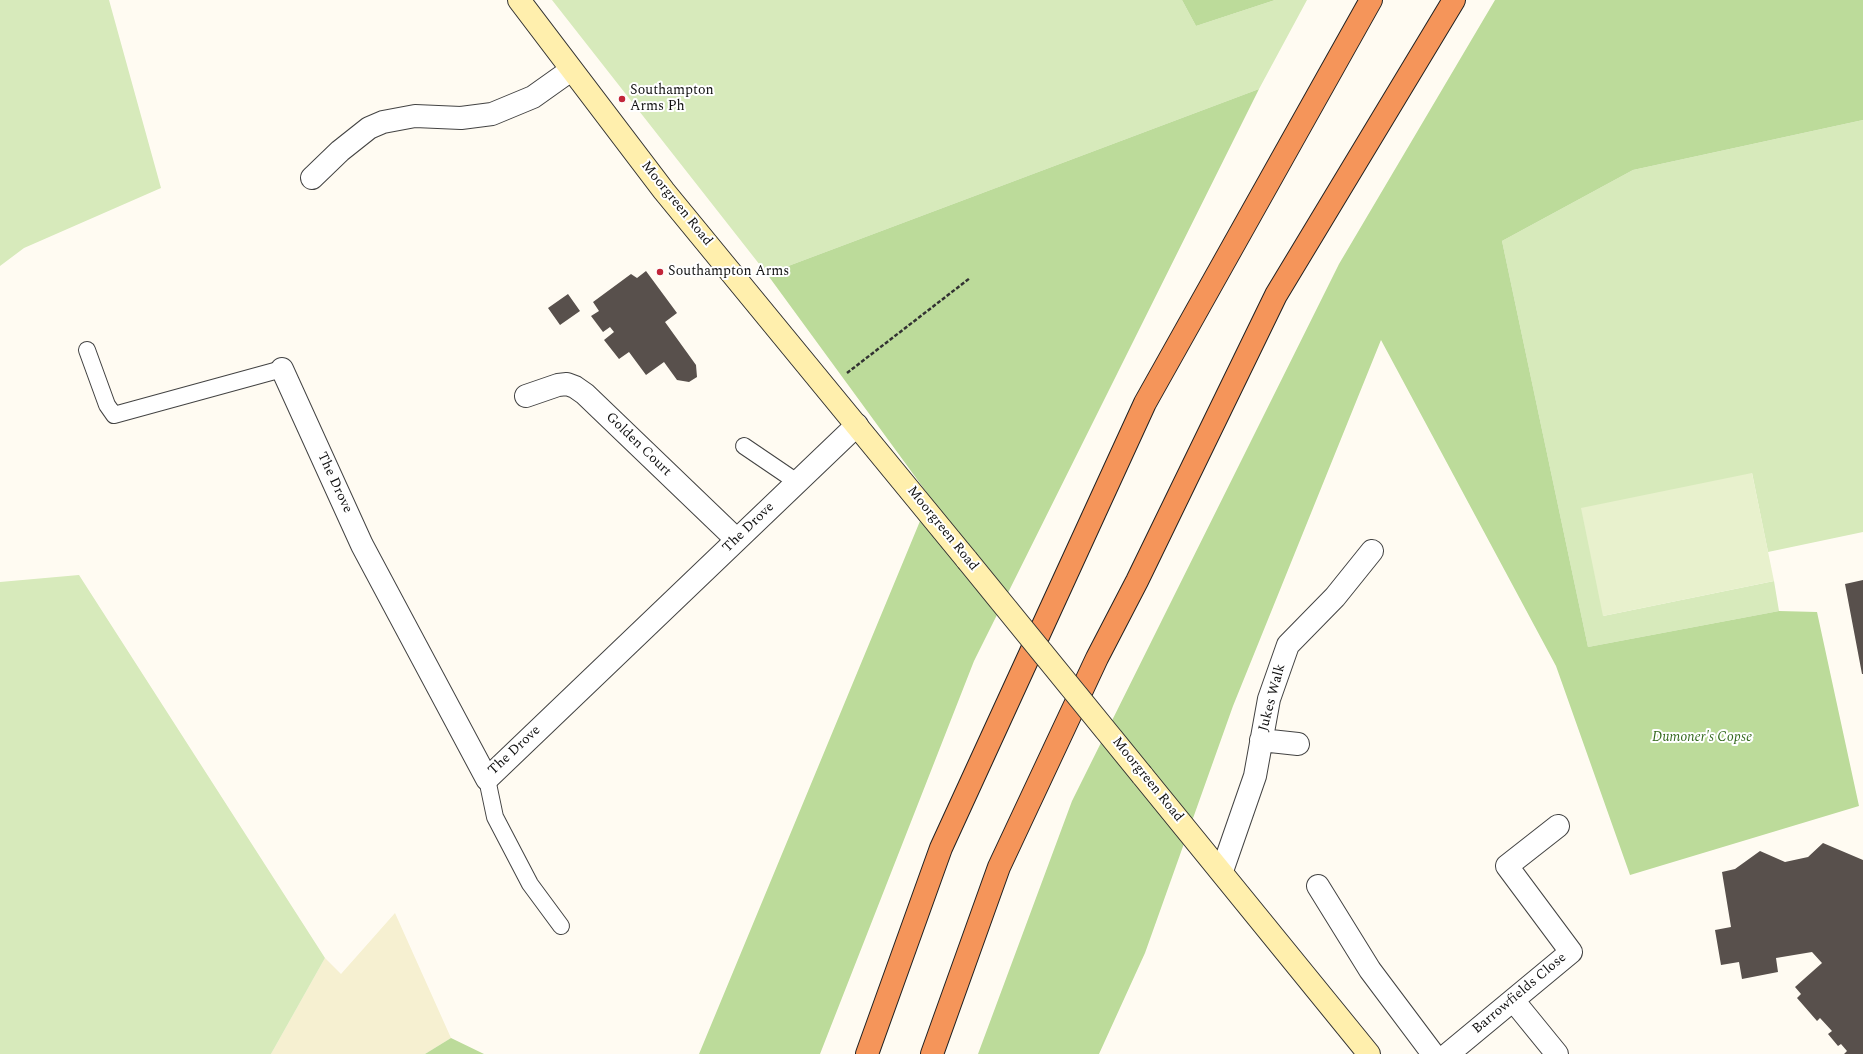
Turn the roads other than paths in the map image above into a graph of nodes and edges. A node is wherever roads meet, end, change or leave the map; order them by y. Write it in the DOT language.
graph roads {
  1 [pos="519,0"];
  2 [pos="1371,0"];
  3 [pos="1454,0"];
  4 [pos="571,70"];
  5 [pos="312,178"];
  6 [pos="86,350"];
  7 [pos="282,369"];
  8 [pos="526,396"];
  9 [pos="857,425"];
  10 [pos="744,446"];
  11 [pos="797,482"];
  12 [pos="737,540"];
  13 [pos="1372,551"];
  14 [pos="1261,740"];
  15 [pos="1298,744"];
  16 [pos="488,779"];
  17 [pos="1558,826"];
  18 [pos="1222,871"];
  19 [pos="1318,886"];
  20 [pos="561,926"];
  21 [pos="1513,1000"];
  22 [pos="867,1054"];
  23 [pos="932,1054"];
  24 [pos="1369,1054"];
  25 [pos="1446,1054"];
  26 [pos="1557,1054"];
  1 -- 4 [label="street, Moorgreen Road"];
  2 -- 22 [label="highway"];
  3 -- 23 [label="highway"];
  4 -- 5 [label="street"];
  4 -- 9 [label="street, Moorgreen Road"];
  6 -- 7 [label="lane"];
  7 -- 16 [label="street, The Drove"];
  8 -- 12 [label="street, Golden Court"];
  9 -- 11 [label="street, The Drove"];
  9 -- 18 [label="street, Moorgreen Road, bridge"];
  10 -- 11 [label="lane"];
  11 -- 12 [label="street, The Drove"];
  12 -- 16 [label="street, The Drove"];
  13 -- 14 [label="street, Jukes Walk"];
  14 -- 15 [label="street"];
  14 -- 18 [label="street, Jukes Walk"];
  16 -- 20 [label="lane"];
  17 -- 21 [label="street, Barrowfields Close"];
  18 -- 24 [label="street, Moorgreen Road"];
  19 -- 25 [label="street"];
  21 -- 25 [label="street, Barrowfields Close"];
  21 -- 26 [label="street"];
}
